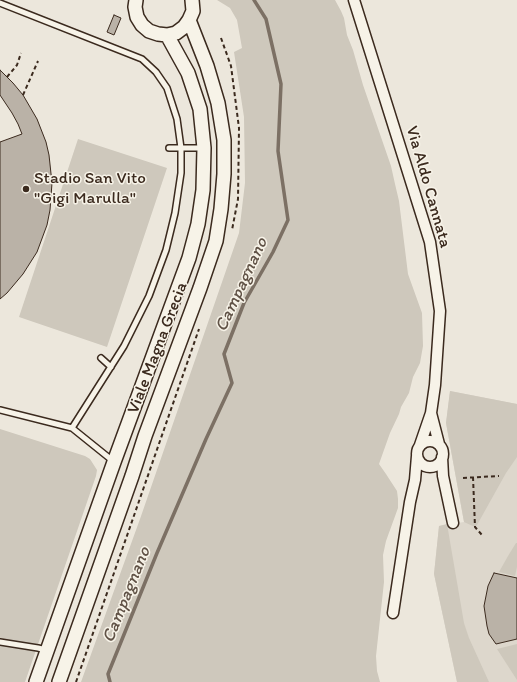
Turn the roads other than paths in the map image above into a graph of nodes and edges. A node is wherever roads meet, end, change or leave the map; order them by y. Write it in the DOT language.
graph roads {
  1 [pos="136,0"];
  2 [pos="200,0"];
  3 [pos="354,0"];
  4 [pos="0,3"];
  5 [pos="192,10"];
  6 [pos="167,35"];
  7 [pos="169,148"];
  8 [pos="181,148"];
  9 [pos="204,148"];
  10 [pos="101,358"];
  11 [pos="111,367"];
  12 [pos="0,410"];
  13 [pos="431,413"];
  14 [pos="72,428"];
  15 [pos="439,444"];
  16 [pos="420,445"];
  17 [pos="417,456"];
  18 [pos="442,457"];
  19 [pos="114,462"];
  20 [pos="429,466"];
  21 [pos="443,476"];
  22 [pos="415,480"];
  23 [pos="453,523"];
  24 [pos="392,613"];
  25 [pos="0,642"];
  26 [pos="47,651"];
  27 [pos="36,682"];
  28 [pos="59,682"];
  1 -- 6 [label="street"];
  2 -- 5 [label="street"];
  3 -- 13 [label="street, Via Aldo Cannata"];
  4 -- 8 [label="lane"];
  5 -- 6 [label="street"];
  5 -- 28 [label="street, Viale Magna Grecia"];
  6 -- 9 [label="street, Viale Magna Grecia"];
  7 -- 8 [label="lane"];
  8 -- 9 [label="lane"];
  8 -- 11 [label="lane"];
  9 -- 19 [label="street, Viale Magna Grecia"];
  10 -- 11 [label="lane"];
  11 -- 14 [label="lane"];
  12 -- 14 [label="lane"];
  13 -- 15 [label="street, Via Aldo Cannata"];
  13 -- 16 [label="street, Via Aldo Cannata"];
  14 -- 19 [label="lane"];
  15 -- 16 [label="street"];
  15 -- 18 [label="street, Via Aldo Cannata"];
  16 -- 17 [label="street, Via Aldo Cannata"];
  17 -- 20 [label="street"];
  17 -- 22 [label="street, Via Aldo Cannata"];
  18 -- 20 [label="street"];
  18 -- 21 [label="street, Via Aldo Cannata"];
  19 -- 26 [label="street, Viale Magna Grecia"];
  20 -- 21 [label="street"];
  20 -- 22 [label="street"];
  21 -- 23 [label="street, Via Aldo Cannata"];
  22 -- 24 [label="street, Via Aldo Cannata"];
  25 -- 26 [label="lane"];
  26 -- 27 [label="street, Viale Magna Grecia"];
}
